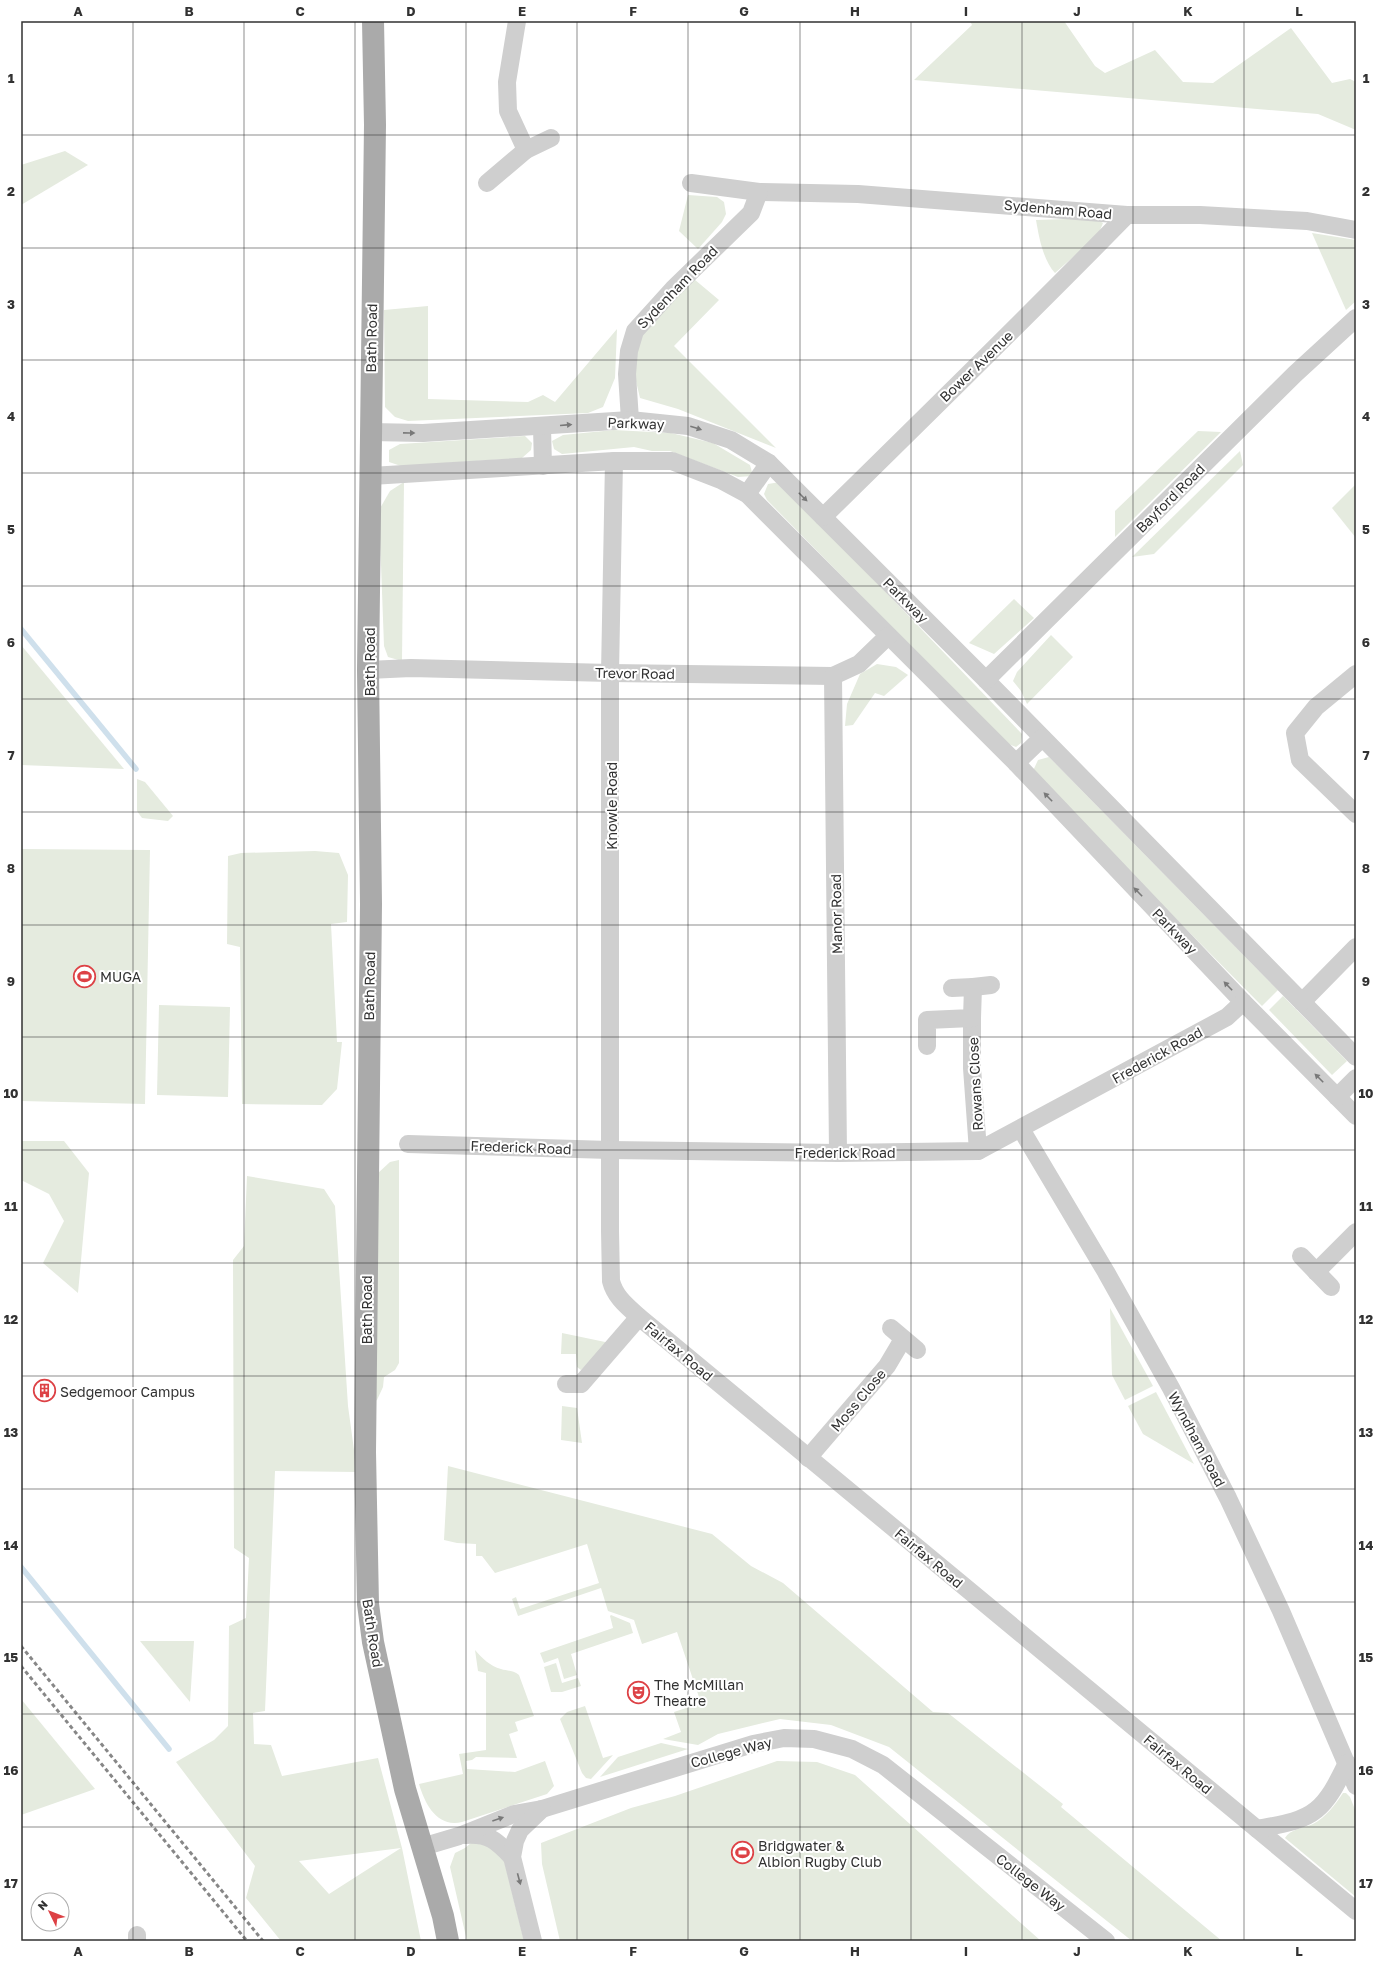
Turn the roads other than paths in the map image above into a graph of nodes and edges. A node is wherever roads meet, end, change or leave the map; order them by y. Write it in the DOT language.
graph roads {
  1 [pos="373,21"];
  2 [pos="517,21"];
  3 [pos="551,138"];
  4 [pos="526,150"];
  5 [pos="486,183"];
  6 [pos="691,183"];
  7 [pos="759,192"];
  8 [pos="1127,215"];
  9 [pos="1356,230"];
  10 [pos="1356,318"];
  11 [pos="630,420"];
  12 [pos="542,427"];
  13 [pos="370,432"];
  14 [pos="614,462"];
  15 [pos="769,463"];
  16 [pos="543,466"];
  17 [pos="371,476"];
  18 [pos="747,494"];
  19 [pos="823,517"];
  20 [pos="888,636"];
  21 [pos="368,670"];
  22 [pos="610,673"];
  23 [pos="1356,674"];
  24 [pos="833,676"];
  25 [pos="986,680"];
  26 [pos="1042,738"];
  27 [pos="1016,763"];
  28 [pos="1356,814"];
  29 [pos="1356,947"];
  30 [pos="991,984"];
  31 [pos="973,987"];
  32 [pos="952,988"];
  33 [pos="1243,1002"];
  34 [pos="1302,1002"];
  35 [pos="972,1018"];
  36 [pos="927,1046"];
  37 [pos="1356,1057"];
  38 [pos="1356,1078"];
  39 [pos="1337,1097"];
  40 [pos="1356,1116"];
  41 [pos="1021,1129"];
  42 [pos="408,1144"];
  43 [pos="610,1150"];
  44 [pos="978,1151"];
  45 [pos="838,1153"];
  46 [pos="1356,1232"];
  47 [pos="1301,1256"];
  48 [pos="1316,1272"];
  49 [pos="1331,1287"];
  50 [pos="639,1317"];
  51 [pos="904,1339"];
  52 [pos="566,1384"];
  53 [pos="808,1458"];
  54 [pos="1347,1763"];
  55 [pos="1356,1786"];
  56 [pos="542,1809"];
  57 [pos="1257,1830"];
  58 [pos="459,1836"];
  59 [pos="422,1847"];
  60 [pos="512,1857"];
  61 [pos="1356,1911"];
  62 [pos="448,1941"];
  63 [pos="533,1941"];
  64 [pos="1106,1941"];
  1 -- 13 [label="main road, Bath Road"];
  2 -- 4 [label="street"];
  3 -- 4 [label="street"];
  4 -- 5 [label="street"];
  6 -- 7 [label="street, Sydenham Road"];
  7 -- 8 [label="street, Sydenham Road"];
  7 -- 11 [label="street, Sydenham Road"];
  8 -- 9 [label="street, Sydenham Road"];
  8 -- 19 [label="street, Bower Avenue"];
  10 -- 25 [label="street, Bayford Road"];
  12 -- 11 [label="street, Parkway, one-way"];
  11 -- 15 [label="street, Parkway, one-way"];
  13 -- 12 [label="street, Parkway, one-way"];
  12 -- 16 [label="street"];
  13 -- 17 [label="main road, Bath Road"];
  14 -- 16 [label="street, Parkway"];
  14 -- 18 [label="street, Parkway"];
  14 -- 22 [label="street, Knowle Road"];
  15 -- 18 [label="street"];
  15 -- 19 [label="street, Parkway, one-way"];
  16 -- 17 [label="street, Parkway"];
  17 -- 21 [label="main road, Bath Road"];
  18 -- 20 [label="street, Parkway"];
  19 -- 25 [label="street, Parkway"];
  20 -- 24 [label="street, Trevor Road"];
  20 -- 27 [label="street, Parkway"];
  21 -- 22 [label="street, Trevor Road"];
  21 -- 59 [label="main road, Bath Road"];
  22 -- 24 [label="street, Trevor Road"];
  22 -- 43 [label="street, Knowle Road"];
  23 -- 28 [label="street"];
  24 -- 45 [label="street, Manor Road"];
  25 -- 26 [label="street, Parkway"];
  26 -- 27 [label="street"];
  26 -- 34 [label="street, Parkway"];
  33 -- 27 [label="street, Parkway, one-way"];
  29 -- 34 [label="street"];
  30 -- 31 [label="street"];
  31 -- 32 [label="street"];
  31 -- 35 [label="street, Rowans Close"];
  39 -- 33 [label="street, Parkway, one-way"];
  33 -- 41 [label="street, Frederick Road"];
  34 -- 37 [label="street, Parkway"];
  35 -- 36 [label="street, Rowans Close"];
  35 -- 44 [label="street, Rowans Close"];
  38 -- 39 [label="street"];
  39 -- 40 [label="street, Parkway"];
  41 -- 44 [label="street, Frederick Road"];
  41 -- 54 [label="street, Wyndham Road"];
  42 -- 43 [label="street, Frederick Road"];
  43 -- 45 [label="street, Frederick Road"];
  43 -- 50 [label="street, Fairfax Road"];
  44 -- 45 [label="street, Frederick Road"];
  46 -- 48 [label="street"];
  47 -- 48 [label="street"];
  48 -- 49 [label="street"];
  50 -- 52 [label="street"];
  50 -- 53 [label="street, Fairfax Road"];
  51 -- 53 [label="street, Moss Close"];
  53 -- 57 [label="street, Fairfax Road"];
  54 -- 55 [label="street, Wyndham Road"];
  54 -- 57 [label="street"];
  58 -- 56 [label="street, College Way, one-way"];
  56 -- 60 [label="street"];
  56 -- 64 [label="street, College Way"];
  57 -- 61 [label="street, Fairfax Road"];
  58 -- 59 [label="street, College Way"];
  58 -- 60 [label="street"];
  59 -- 62 [label="main road, Bath Road"];
  60 -- 63 [label="street, one-way"];
}
